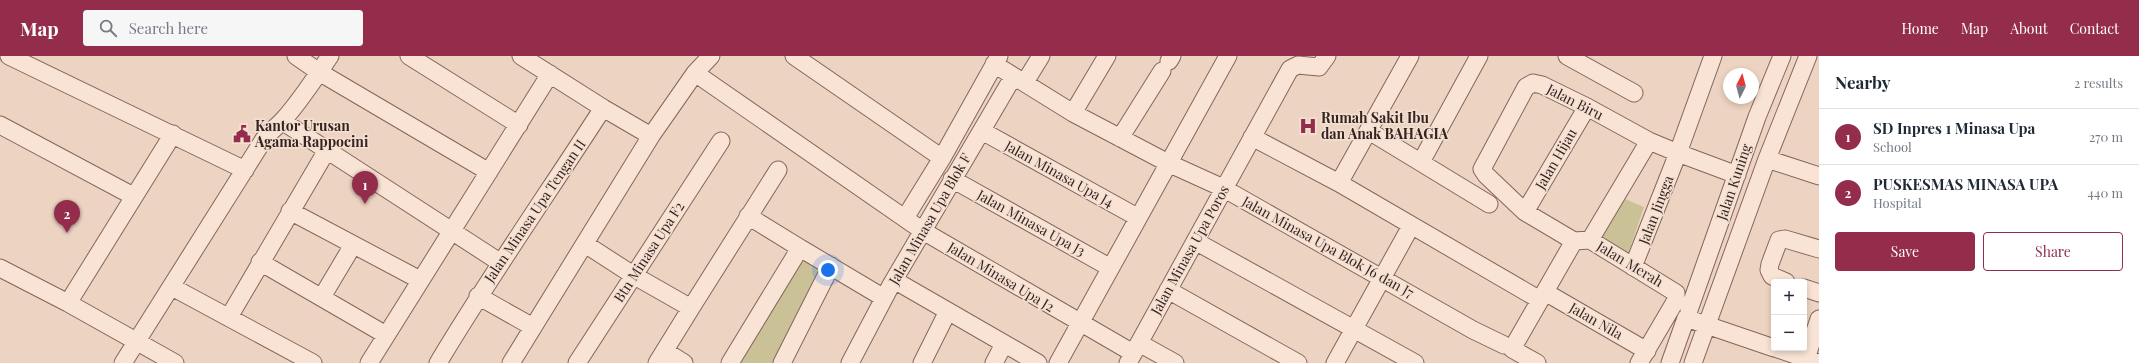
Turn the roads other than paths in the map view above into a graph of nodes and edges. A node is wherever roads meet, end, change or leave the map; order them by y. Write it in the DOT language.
graph roads {
  1 [pos="9,56"];
  2 [pos="296,56"];
  3 [pos="330,56"];
  4 [pos="409,56"];
  5 [pos="521,56"];
  6 [pos="711,56"];
  7 [pos="794,56"];
  8 [pos="1041,56"];
  9 [pos="1106,56"];
  10 [pos="1228,56"];
  11 [pos="1327,56"];
  12 [pos="1410,56"];
  13 [pos="1479,56"];
  14 [pos="1567,56"];
  15 [pos="1713,56"];
  16 [pos="1782,56"];
  17 [pos="1808,56"];
  18 [pos="997,60"];
  19 [pos="1168,63"];
  20 [pos="319,72"];
  21 [pos="695,72"];
  22 [pos="550,74"];
  23 [pos="1019,80"];
  24 [pos="1768,88"];
  25 [pos="1634,93"];
  26 [pos="1791,98"];
  27 [pos="1587,106"];
  28 [pos="602,108"];
  29 [pos="1073,113"];
  30 [pos="282,121"];
  31 [pos="0,125"];
  32 [pos="519,125"];
  33 [pos="982,131"];
  34 [pos="1369,131"];
  35 [pos="173,134"];
  36 [pos="652,136"];
  37 [pos="1252,137"];
  38 [pos="1120,138"];
  39 [pos="721,141"];
  40 [pos="1649,141"];
  41 [pos="327,150"];
  42 [pos="1678,153"];
  43 [pos="942,158"];
  44 [pos="1767,159"];
  45 [pos="1421,162"];
  46 [pos="1168,163"];
  47 [pos="245,170"];
  48 [pos="778,170"];
  49 [pos="488,172"];
  50 [pos="1737,175"];
  51 [pos="1819,176"];
  52 [pos="952,179"];
  53 [pos="1339,183"];
  54 [pos="1223,188"];
  55 [pos="133,196"];
  56 [pos="1489,204"];
  57 [pos="290,211"];
  58 [pos="1525,212"];
  59 [pos="748,216"];
  60 [pos="1137,217"];
  61 [pos="905,218"];
  62 [pos="1411,226"];
  63 [pos="451,230"];
  64 [pos="923,231"];
  65 [pos="1194,240"];
  66 [pos="1582,241"];
  67 [pos="586,244"];
  68 [pos="353,245"];
  69 [pos="800,248"];
  70 [pos="1819,249"];
  71 [pos="260,262"];
  72 [pos="501,264"];
  73 [pos="831,266"];
  74 [pos="1109,267"];
  75 [pos="1633,267"];
  76 [pos="0,268"];
  77 [pos="633,275"];
  78 [pos="1383,277"];
  79 [pos="1779,279"];
  80 [pos="420,280"];
  81 [pos="894,280"];
  82 [pos="172,287"];
  83 [pos="1807,289"];
  84 [pos="1168,290"];
  85 [pos="1819,293"];
  86 [pos="478,296"];
  87 [pos="1542,296"];
  88 [pos="322,298"];
  89 [pos="884,298"];
  90 [pos="68,303"];
  91 [pos="691,308"];
  92 [pos="1684,309"];
  93 [pos="948,312"];
  94 [pos="229,317"];
  95 [pos="1819,319"];
  96 [pos="1079,322"];
  97 [pos="1707,325"];
  98 [pos="533,327"];
  99 [pos="1353,330"];
  100 [pos="386,335"];
  101 [pos="136,341"];
  102 [pos="1004,344"];
  103 [pos="1508,347"];
  104 [pos="1771,347"];
  105 [pos="1783,351"];
  106 [pos="1133,353"];
  107 [pos="661,357"];
  108 [pos="1643,357"];
  109 [pos="1813,361"];
  110 [pos="123,363"];
  111 [pos="175,363"];
  112 [pos="313,363"];
  113 [pos="369,363"];
  114 [pos="438,363"];
  115 [pos="511,363"];
  116 [pos="577,363"];
  117 [pos="684,363"];
  118 [pos="730,363"];
  119 [pos="782,363"];
  120 [pos="850,363"];
  121 [pos="922,363"];
  122 [pos="994,363"];
  123 [pos="1038,363"];
  124 [pos="1058,363"];
  125 [pos="1175,363"];
  126 [pos="1298,363"];
  127 [pos="1334,363"];
  128 [pos="1415,363"];
  129 [pos="1537,363"];
  130 [pos="1670,363"];
  131 [pos="1693,363"];
  1 -- 35 [label="street"];
  2 -- 20 [label="street"];
  3 -- 20 [label="street"];
  4 -- 32 [label="street"];
  5 -- 22 [label="street"];
  6 -- 21 [label="street"];
  7 -- 43 [label="street"];
  8 -- 23 [label="street, Jalan Minasa Upa Blok F"];
  9 -- 29 [label="street"];
  10 -- 46 [label="street"];
  11 -- 37 [label="street, Jalan Minasa Upa Poros"];
  12 -- 34 [label="street"];
  13 -- 45 [label="street"];
  14 -- 25 [label="street"];
  15 -- 42 [label="street"];
  16 -- 24 [label="street, Jalan Kuning"];
  17 -- 26 [label="street"];
  18 -- 23 [label="street, Jalan Minasa Upa Blok J6 dan J7"];
  18 -- 43 [label="street"];
  19 -- 38 [label="street"];
  20 -- 30 [label="street"];
  20 -- 49 [label="street"];
  21 -- 36 [label="street"];
  21 -- 61 [label="street, Jalan Minasa Upa J2"];
  22 -- 28 [label="street"];
  22 -- 32 [label="street"];
  23 -- 29 [label="street, Jalan Minasa Upa Blok J6 dan J7"];
  23 -- 33 [label="street, Jalan Minasa Upa Blok F"];
  24 -- 26 [label="street"];
  24 -- 50 [label="street, Jalan Kuning"];
  26 -- 44 [label="street"];
  27 -- 40 [label="street, Jalan Biru"];
  27 -- 58 [label="street, Jalan Hijau"];
  27 -- 58 [label="street, Jalan Biru"];
  28 -- 36 [label="street"];
  28 -- 72 [label="street, Jalan Minasa Upa Tengan II"];
  29 -- 38 [label="street, Jalan Minasa Upa Blok J6 dan J7"];
  30 -- 41 [label="street"];
  30 -- 47 [label="street"];
  31 -- 55 [label="street"];
  32 -- 49 [label="street"];
  33 -- 52 [label="street, Jalan Minasa Upa Blok F"];
  33 -- 60 [label="street, Jalan Minasa Upa J4"];
  34 -- 45 [label="street"];
  34 -- 53 [label="street"];
  35 -- 47 [label="street"];
  35 -- 55 [label="street"];
  36 -- 67 [label="street"];
  37 -- 53 [label="street, Jalan Nila"];
  37 -- 54 [label="street, Jalan Minasa Upa Poros"];
  38 -- 46 [label="street, Jalan Minasa Upa Blok J6 dan J7"];
  39 -- 77 [label="street, Btn Minasa Upa F2"];
  40 -- 42 [label="street, Jalan Biru"];
  40 -- 66 [label="street"];
  41 -- 57 [label="street"];
  41 -- 63 [label="street"];
  42 -- 50 [label="street, Jalan Biru"];
  42 -- 75 [label="street, Jalan Jingga"];
  43 -- 61 [label="street"];
  44 -- 51 [label="street"];
  44 -- 97 [label="street"];
  45 -- 56 [label="street"];
  46 -- 54 [label="street, Jalan Minasa Upa Blok J6 dan J7"];
  46 -- 60 [label="street"];
  47 -- 82 [label="street"];
  48 -- 59 [label="street"];
  49 -- 63 [label="street"];
  50 -- 92 [label="street, Jalan Kuning"];
  52 -- 64 [label="street, Jalan Minasa Upa Blok F"];
  52 -- 74 [label="street, Jalan Minasa Upa J3"];
  53 -- 62 [label="street, Jalan Nila"];
  54 -- 65 [label="street, Jalan Minasa Upa Poros"];
  54 -- 78 [label="street, Jalan Minasa Upa Blok J6 dan J7"];
  55 -- 90 [label="street"];
  57 -- 68 [label="street"];
  57 -- 71 [label="street"];
  58 -- 66 [label="street, Jalan Biru"];
  59 -- 69 [label="street"];
  59 -- 91 [label="street"];
  60 -- 74 [label="street"];
  61 -- 64 [label="street, Jalan Minasa Upa J2"];
  62 -- 78 [label="street"];
  62 -- 87 [label="street, Jalan Nila"];
  63 -- 72 [label="street"];
  63 -- 80 [label="street"];
  64 -- 81 [label="street, Jalan Minasa Upa Blok F"];
  64 -- 96 [label="street, Jalan Minasa Upa J2"];
  65 -- 84 [label="street, Jalan Minasa Upa Poros"];
  65 -- 99 [label="street"];
  66 -- 75 [label="street, Jalan Merah"];
  66 -- 87 [label="street"];
  67 -- 77 [label="street"];
  67 -- 98 [label="street"];
  68 -- 80 [label="street"];
  68 -- 88 [label="street"];
  69 -- 73 [label="street"];
  69 -- 118 [label="street"];
  70 -- 79 [label="street"];
  71 -- 88 [label="street"];
  71 -- 94 [label="street"];
  72 -- 86 [label="street, Jalan Minasa Upa Tengan II"];
  73 -- 89 [label="street"];
  73 -- 119 [label="street"];
  74 -- 96 [label="street"];
  75 -- 92 [label="street, Jalan Merah"];
  76 -- 90 [label="street"];
  77 -- 91 [label="street"];
  77 -- 116 [label="street, Btn Minasa Upa F2"];
  78 -- 99 [label="street"];
  78 -- 103 [label="street, Jalan Minasa Upa Blok J6 dan J7"];
  80 -- 100 [label="street"];
  81 -- 89 [label="street, Jalan Minasa Upa Blok F"];
  81 -- 93 [label="street"];
  82 -- 94 [label="street"];
  82 -- 101 [label="street"];
  83 -- 85 [label="street"];
  84 -- 106 [label="street, Jalan Minasa Upa Poros"];
  84 -- 126 [label="street"];
  86 -- 98 [label="street"];
  86 -- 114 [label="street, Jalan Minasa Upa Tengan II"];
  87 -- 103 [label="street"];
  87 -- 108 [label="street, Jalan Nila"];
  88 -- 100 [label="street"];
  89 -- 120 [label="street, Jalan Minasa Upa Blok F"];
  90 -- 101 [label="street"];
  91 -- 107 [label="street"];
  92 -- 97 [label="street"];
  92 -- 108 [label="street"];
  92 -- 130 [label="street"];
  93 -- 102 [label="street"];
  93 -- 121 [label="street"];
  94 -- 112 [label="street"];
  95 -- 109 [label="street"];
  96 -- 106 [label="street, Jalan Minasa Upa J2"];
  96 -- 124 [label="street"];
  97 -- 104 [label="street"];
  97 -- 131 [label="street"];
  98 -- 115 [label="street"];
  99 -- 127 [label="street"];
  99 -- 128 [label="street"];
  100 -- 113 [label="street"];
  101 -- 110 [label="street"];
  101 -- 111 [label="street"];
  102 -- 122 [label="street"];
  102 -- 123 [label="street"];
  103 -- 129 [label="street, Jalan Minasa Upa Blok J6 dan J7"];
  105 -- 109 [label="street"];
  106 -- 125 [label="street, Jalan Minasa Upa J2"];
  107 -- 117 [label="street"];
}
